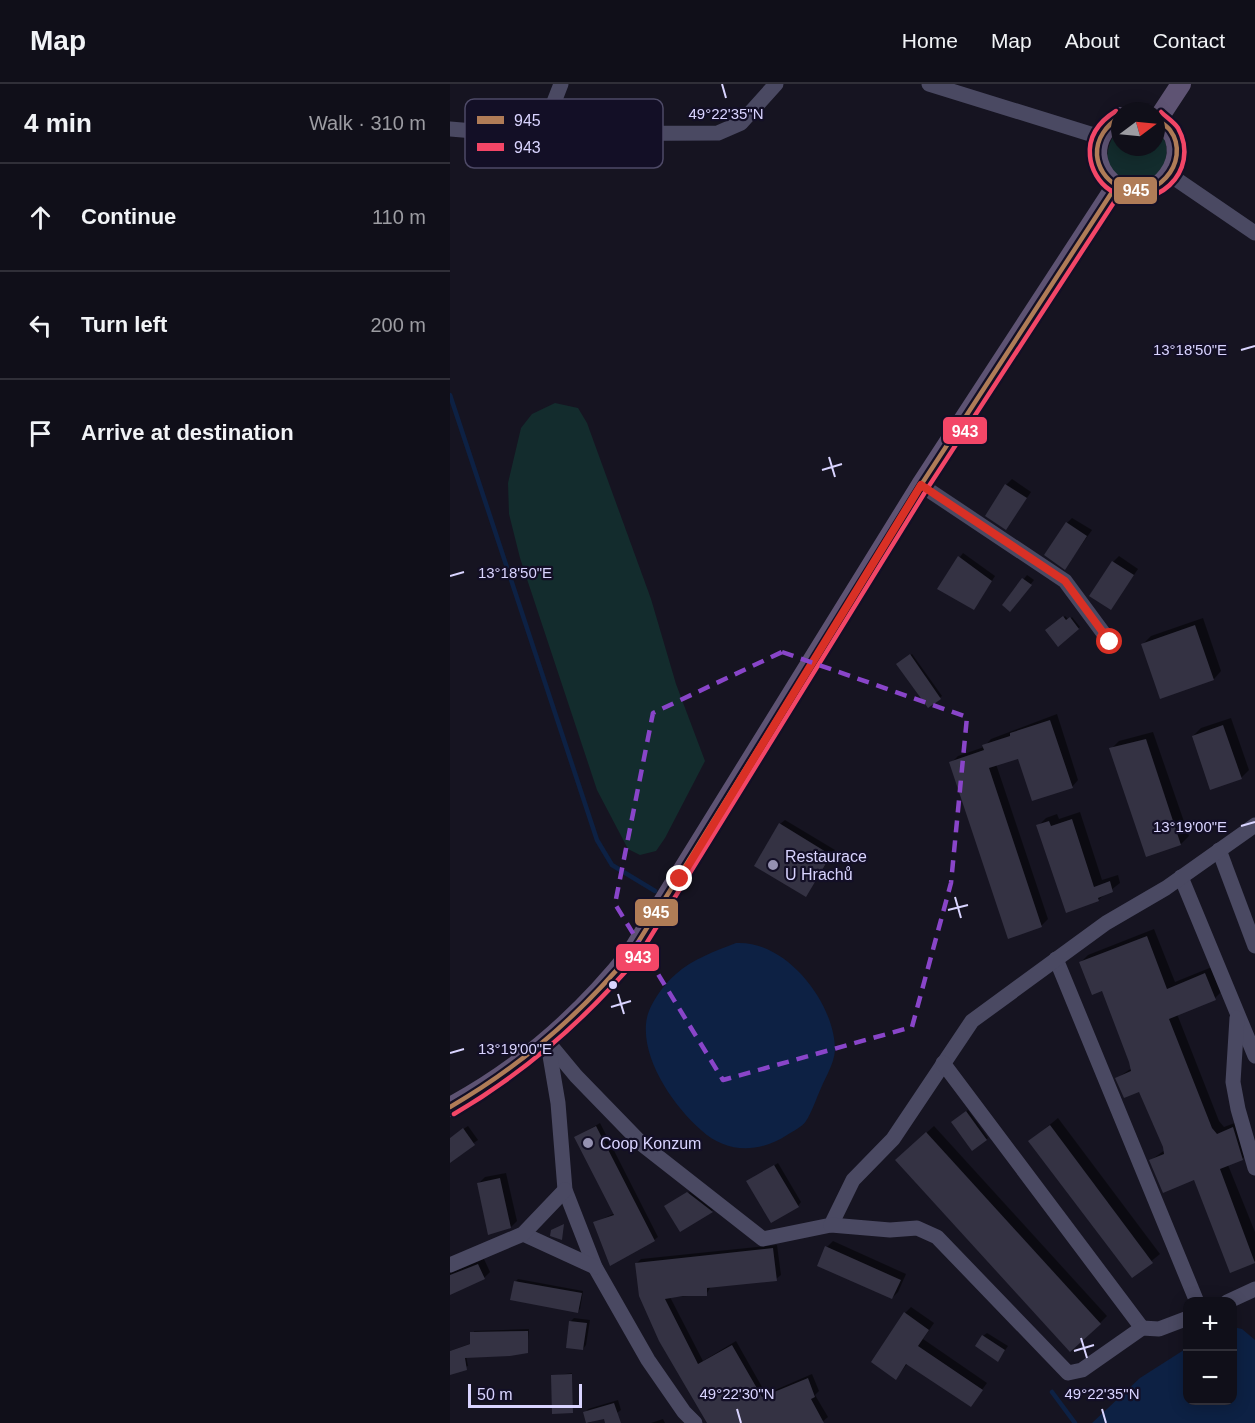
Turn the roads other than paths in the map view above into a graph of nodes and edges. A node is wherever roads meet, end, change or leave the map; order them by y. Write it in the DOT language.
graph roads {
  1 [pos="561,84"];
  2 [pos="776,84"];
  3 [pos="929,84"];
  4 [pos="1181,84"];
  5 [pos="555,99"];
  6 [pos="1165,107"];
  7 [pos="1111,123"];
  8 [pos="1165,125"];
  9 [pos="450,129"];
  10 [pos="465,130"];
  11 [pos="663,133"];
  12 [pos="1100,137"];
  13 [pos="1170,175"];
  14 [pos="1116,186"];
  15 [pos="1255,233"];
  16 [pos="921,485"];
  17 [pos="1110,642"];
  18 [pos="1255,825"];
  19 [pos="1219,850"];
  20 [pos="1181,877"];
  21 [pos="1255,946"];
  22 [pos="1056,959"];
  23 [pos="1237,1012"];
  24 [pos="547,1041"];
  25 [pos="1255,1056"];
  26 [pos="943,1063"];
  27 [pos="450,1107"];
  28 [pos="1255,1168"];
  29 [pos="565,1190"];
  30 [pos="831,1225"];
  31 [pos="523,1234"];
  32 [pos="450,1264"];
  33 [pos="595,1267"];
  34 [pos="1255,1290"];
  35 [pos="1195,1297"];
  36 [pos="1237,1298"];
  37 [pos="1183,1320"];
  38 [pos="1142,1328"];
  39 [pos="695,1423"];
  1 -- 5 [label="street"];
  2 -- 11 [label="street"];
  3 -- 12 [label="street"];
  4 -- 6 [label="main road"];
  7 -- 12 [label="main road"];
  8 -- 13 [label="main road"];
  9 -- 10 [label="street"];
  12 -- 14 [label="main road"];
  13 -- 14 [label="main road"];
  13 -- 15 [label="street"];
  14 -- 16 [label="main road"];
  16 -- 17 [label="street"];
  16 -- 24 [label="main road"];
  18 -- 19 [label="street"];
  19 -- 20 [label="street"];
  19 -- 21 [label="street"];
  20 -- 22 [label="street"];
  20 -- 23 [label="street"];
  22 -- 26 [label="street"];
  22 -- 35 [label="street"];
  23 -- 25 [label="street"];
  23 -- 28 [label="street"];
  24 -- 27 [label="main road"];
  24 -- 29 [label="street"];
  24 -- 30 [label="street"];
  26 -- 30 [label="street"];
  26 -- 38 [label="street"];
  29 -- 31 [label="street"];
  29 -- 33 [label="street"];
  30 -- 38 [label="street"];
  31 -- 32 [label="street"];
  31 -- 33 [label="street"];
  33 -- 39 [label="street"];
  34 -- 36 [label="street"];
  37 -- 38 [label="street"];
}
